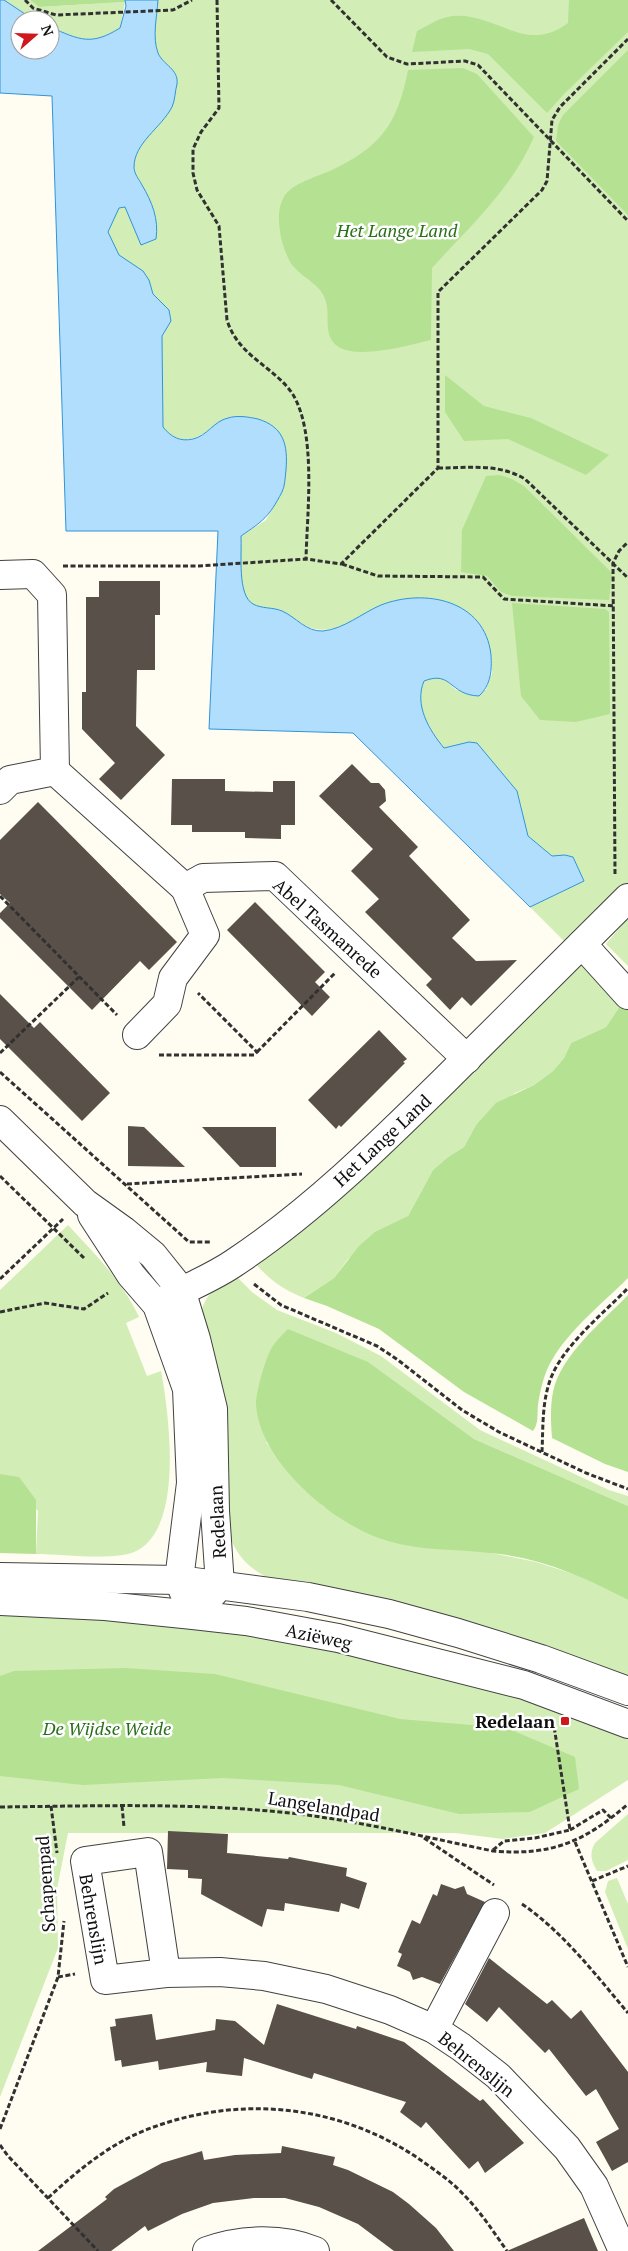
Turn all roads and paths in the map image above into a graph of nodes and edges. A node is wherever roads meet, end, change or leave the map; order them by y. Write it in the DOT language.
graph roads {
  1 [pos="25,0"];
  2 [pos="192,0"];
  3 [pos="217,0"];
  4 [pos="331,0"];
  5 [pos="628,39"];
  6 [pos="550,140"];
  7 [pos="628,221"];
  8 [pos="438,468"];
  9 [pos="628,542"];
  10 [pos="306,559"];
  11 [pos="613,563"];
  12 [pos="341,564"];
  13 [pos="33,574"];
  14 [pos="0,575"];
  15 [pos="628,578"];
  16 [pos="614,606"];
  17 [pos="55,771"];
  18 [pos="0,790"];
  19 [pos="184,888"];
  20 [pos="0,896"];
  21 [pos="622,904"];
  22 [pos="582,944"];
  23 [pos="356,952"];
  24 [pos="177,972"];
  25 [pos="80,977"];
  26 [pos="628,995"];
  27 [pos="137,1035"];
  28 [pos="257,1052"];
  29 [pos="0,1053"];
  30 [pos="467,1059"];
  31 [pos="0,1072"];
  32 [pos="0,1120"];
  33 [pos="0,1176"];
  34 [pos="298,1180"];
  35 [pos="127,1184"];
  36 [pos="84,1203"];
  37 [pos="53,1227"];
  38 [pos="174,1230"];
  39 [pos="214,1242"];
  40 [pos="153,1255"];
  41 [pos="87,1261"];
  42 [pos="234,1263"];
  43 [pos="132,1274"];
  44 [pos="0,1279"];
  45 [pos="628,1288"];
  46 [pos="181,1290"];
  47 [pos="157,1305"];
  48 [pos="0,1312"];
  49 [pos="542,1452"];
  50 [pos="628,1489"];
  51 [pos="0,1577"];
  52 [pos="179,1580"];
  53 [pos="220,1585"];
  54 [pos="0,1600"];
  55 [pos="194,1615"];
  56 [pos="623,1689"];
  57 [pos="553,1723"];
  58 [pos="628,1724"];
  59 [pos="628,1804"];
  60 [pos="51,1806"];
  61 [pos="0,1807"];
  62 [pos="611,1818"];
  63 [pos="570,1830"];
  64 [pos="422,1836"];
  65 [pos="575,1842"];
  66 [pos="493,1851"];
  67 [pos="58,1860"];
  68 [pos="628,1866"];
  69 [pos="592,1881"];
  70 [pos="505,1902"];
  71 [pos="65,1917"];
  72 [pos="628,1967"];
  73 [pos="166,1973"];
  74 [pos="628,2013"];
  75 [pos="434,2029"];
  76 [pos="0,2129"];
  77 [pos="0,2145"];
  78 [pos="48,2198"];
  79 [pos="98,2251"];
  80 [pos="207,2251"];
  81 [pos="315,2251"];
  82 [pos="507,2251"];
  83 [pos="623,2251"];
  1 -- 2 [label="path"];
  3 -- 10 [label="path"];
  4 -- 6 [label="path"];
  5 -- 6 [label="path"];
  6 -- 7 [label="path"];
  6 -- 8 [label="path"];
  8 -- 11 [label="path"];
  8 -- 12 [label="path"];
  9 -- 11 [label="path"];
  10 -- 12 [label="path"];
  10 -- 13 [label="path"];
  11 -- 15 [label="path"];
  11 -- 16 [label="path"];
  12 -- 16 [label="path"];
  13 -- 14 [label="street"];
  13 -- 17 [label="street"];
  16 -- 21 [label="path"];
  17 -- 18 [label="street"];
  17 -- 19 [label="street"];
  19 -- 23 [label="street, Abel Tasmanrede"];
  19 -- 24 [label="street"];
  20 -- 25 [label="path"];
  21 -- 22 [label="street, Het Lange Land"];
  22 -- 26 [label="street"];
  22 -- 30 [label="street, Het Lange Land"];
  23 -- 28 [label="path"];
  23 -- 30 [label="street, Abel Tasmanrede"];
  24 -- 27 [label="street"];
  24 -- 28 [label="path"];
  25 -- 27 [label="path"];
  25 -- 29 [label="path"];
  27 -- 28 [label="path"];
  30 -- 42 [label="street, Het Lange Land"];
  31 -- 35 [label="path"];
  32 -- 36 [label="street, Redelaan"];
  33 -- 37 [label="path"];
  34 -- 35 [label="path"];
  35 -- 38 [label="path"];
  36 -- 37 [label="path"];
  36 -- 40 [label="street, Redelaan"];
  36 -- 43 [label="street, Redelaan"];
  37 -- 41 [label="path"];
  37 -- 44 [label="path"];
  38 -- 39 [label="path"];
  38 -- 40 [label="path"];
  40 -- 46 [label="street, Redelaan"];
  42 -- 46 [label="street, Het Lange Land"];
  42 -- 49 [label="path"];
  43 -- 47 [label="street, Redelaan"];
  43 -- 48 [label="path"];
  45 -- 49 [label="path"];
  46 -- 47 [label="street, Het Lange Land"];
  46 -- 53 [label="street, Redelaan"];
  47 -- 52 [label="street, Redelaan"];
  49 -- 50 [label="path"];
  51 -- 52 [label="street, Aziëweg"];
  52 -- 53 [label="street, Aziëweg"];
  52 -- 55 [label="street"];
  53 -- 55 [label="street"];
  53 -- 56 [label="street, Aziëweg"];
  54 -- 55 [label="street, Aziëweg"];
  55 -- 58 [label="street, Aziëweg"];
  57 -- 63 [label="path"];
  59 -- 62 [label="path, Langelandpad"];
  60 -- 61 [label="path, Langelandpad"];
  60 -- 64 [label="path, Langelandpad"];
  60 -- 67 [label="path, Schapenpad"];
  62 -- 63 [label="path"];
  62 -- 65 [label="path, Langelandpad"];
  63 -- 66 [label="path"];
  64 -- 66 [label="path, Langelandpad"];
  64 -- 70 [label="path"];
  65 -- 66 [label="path, Langelandpad"];
  65 -- 69 [label="path"];
  68 -- 69 [label="path"];
  69 -- 72 [label="path"];
  70 -- 74 [label="path"];
  70 -- 75 [label="street"];
  71 -- 76 [label="path, Schapenpad"];
  73 -- 73 [label="street, Behrenslijn"];
  73 -- 75 [label="street, Behrenslijn"];
  75 -- 83 [label="street, Behrenslijn"];
  77 -- 78 [label="path"];
  78 -- 79 [label="path"];
  78 -- 82 [label="path"];
  80 -- 81 [label="street"];
}
